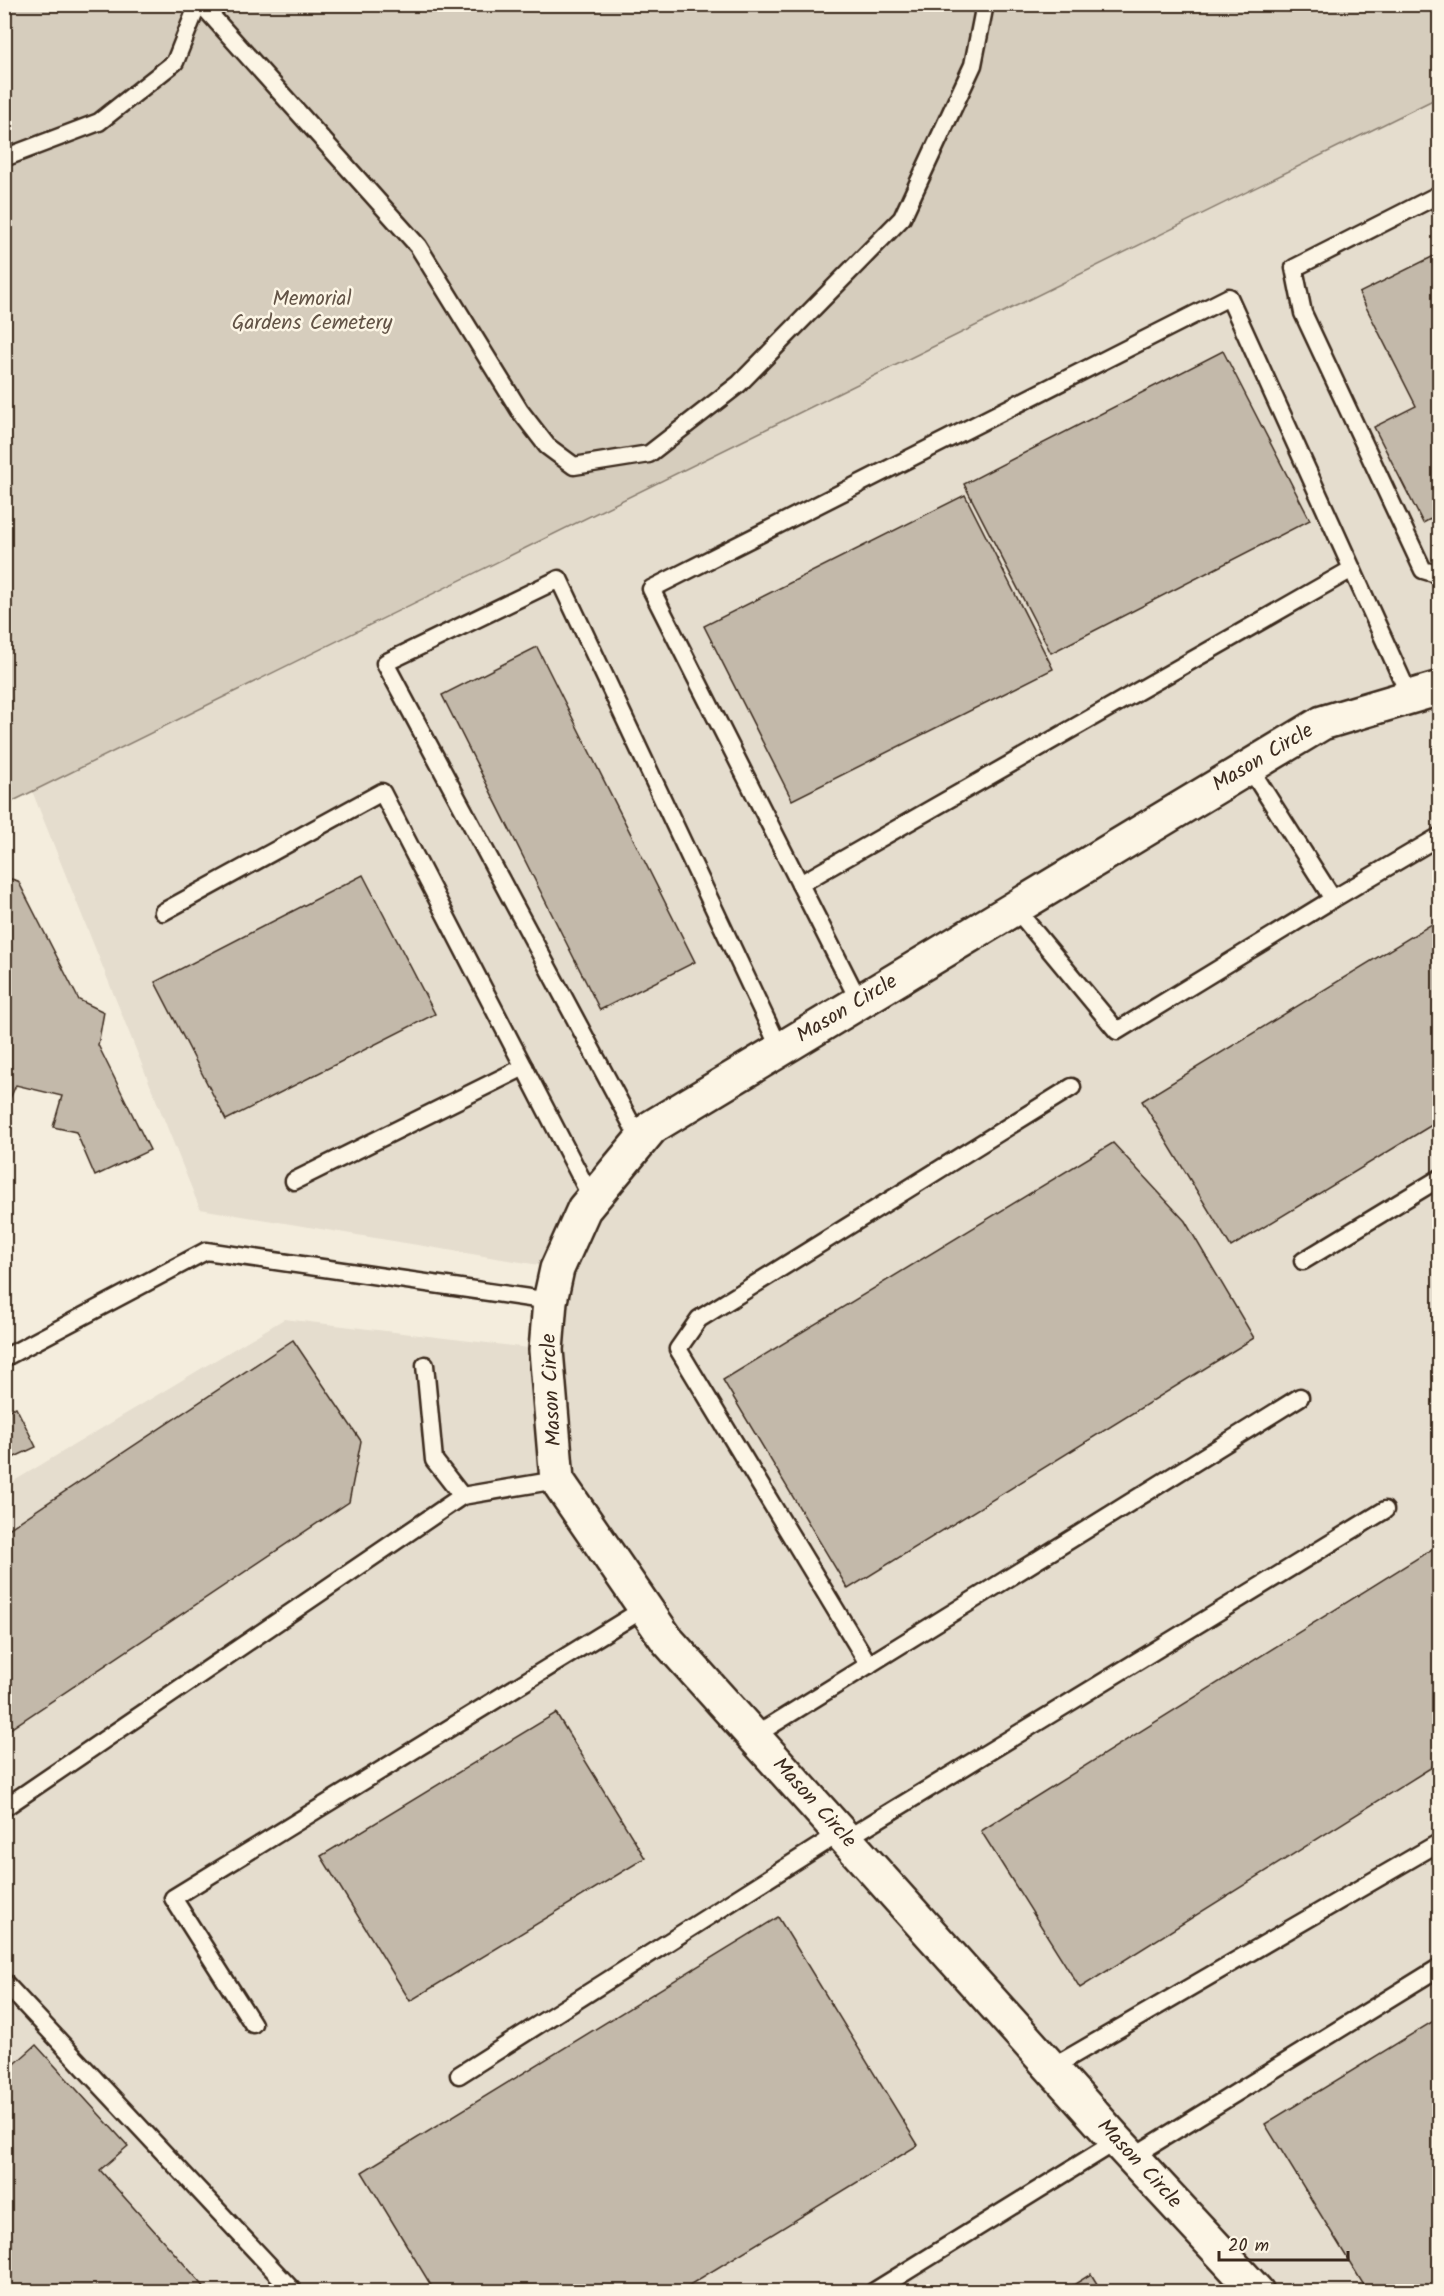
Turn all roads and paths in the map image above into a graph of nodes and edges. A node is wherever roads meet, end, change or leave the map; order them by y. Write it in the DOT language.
graph roads {
  1 [pos="200,4"];
  2 [pos="985,4"];
  3 [pos="4,158"];
  4 [pos="1440,194"];
  5 [pos="1352,569"];
  6 [pos="1440,575"];
  7 [pos="1425,692"];
  8 [pos="1248,767"];
  9 [pos="1440,836"];
  10 [pos="800,884"];
  11 [pos="1333,899"];
  12 [pos="1015,908"];
  13 [pos="163,912"];
  14 [pos="859,1001"];
  15 [pos="780,1049"];
  16 [pos="524,1066"];
  17 [pos="1072,1087"];
  18 [pos="640,1140"];
  19 [pos="1440,1178"];
  20 [pos="294,1181"];
  21 [pos="592,1199"];
  22 [pos="1303,1261"];
  23 [pos="550,1301"];
  24 [pos="4,1358"];
  25 [pos="425,1365"];
  26 [pos="1300,1397"];
  27 [pos="557,1480"];
  28 [pos="462,1496"];
  29 [pos="1385,1509"];
  30 [pos="645,1608"];
  31 [pos="869,1665"];
  32 [pos="754,1736"];
  33 [pos="4,1808"];
  34 [pos="843,1836"];
  35 [pos="1440,1842"];
  36 [pos="1440,1967"];
  37 [pos="4,1982"];
  38 [pos="253,2024"];
  39 [pos="1051,2067"];
  40 [pos="459,2075"];
  41 [pos="1125,2149"];
  42 [pos="294,2292"];
  43 [pos="873,2292"];
  44 [pos="1257,2292"];
  1 -- 2 [label="lane"];
  1 -- 3 [label="lane"];
  4 -- 6 [label="lane"];
  5 -- 7 [label="lane"];
  5 -- 10 [label="lane"];
  5 -- 10 [label="lane"];
  7 -- 8 [label="street, Mason Circle"];
  8 -- 11 [label="lane"];
  8 -- 12 [label="street, Mason Circle"];
  9 -- 11 [label="lane"];
  10 -- 14 [label="lane"];
  11 -- 12 [label="lane"];
  12 -- 14 [label="street, Mason Circle"];
  13 -- 16 [label="lane"];
  14 -- 15 [label="street, Mason Circle"];
  15 -- 18 [label="street, Mason Circle"];
  15 -- 18 [label="lane"];
  16 -- 20 [label="lane"];
  16 -- 21 [label="lane"];
  17 -- 31 [label="lane"];
  18 -- 21 [label="street, Mason Circle"];
  19 -- 22 [label="lane"];
  21 -- 23 [label="street, Mason Circle"];
  23 -- 24 [label="lane"];
  23 -- 27 [label="street, Mason Circle"];
  25 -- 28 [label="lane"];
  26 -- 31 [label="lane"];
  27 -- 28 [label="lane"];
  27 -- 30 [label="street, Mason Circle"];
  28 -- 33 [label="lane"];
  29 -- 34 [label="lane"];
  30 -- 32 [label="street, Mason Circle"];
  30 -- 38 [label="lane"];
  31 -- 32 [label="lane"];
  32 -- 34 [label="street, Mason Circle"];
  34 -- 39 [label="street, Mason Circle"];
  34 -- 40 [label="lane"];
  35 -- 39 [label="lane"];
  36 -- 41 [label="lane"];
  37 -- 42 [label="lane"];
  39 -- 41 [label="street, Mason Circle"];
  41 -- 43 [label="lane"];
  41 -- 44 [label="street, Mason Circle"];
}
